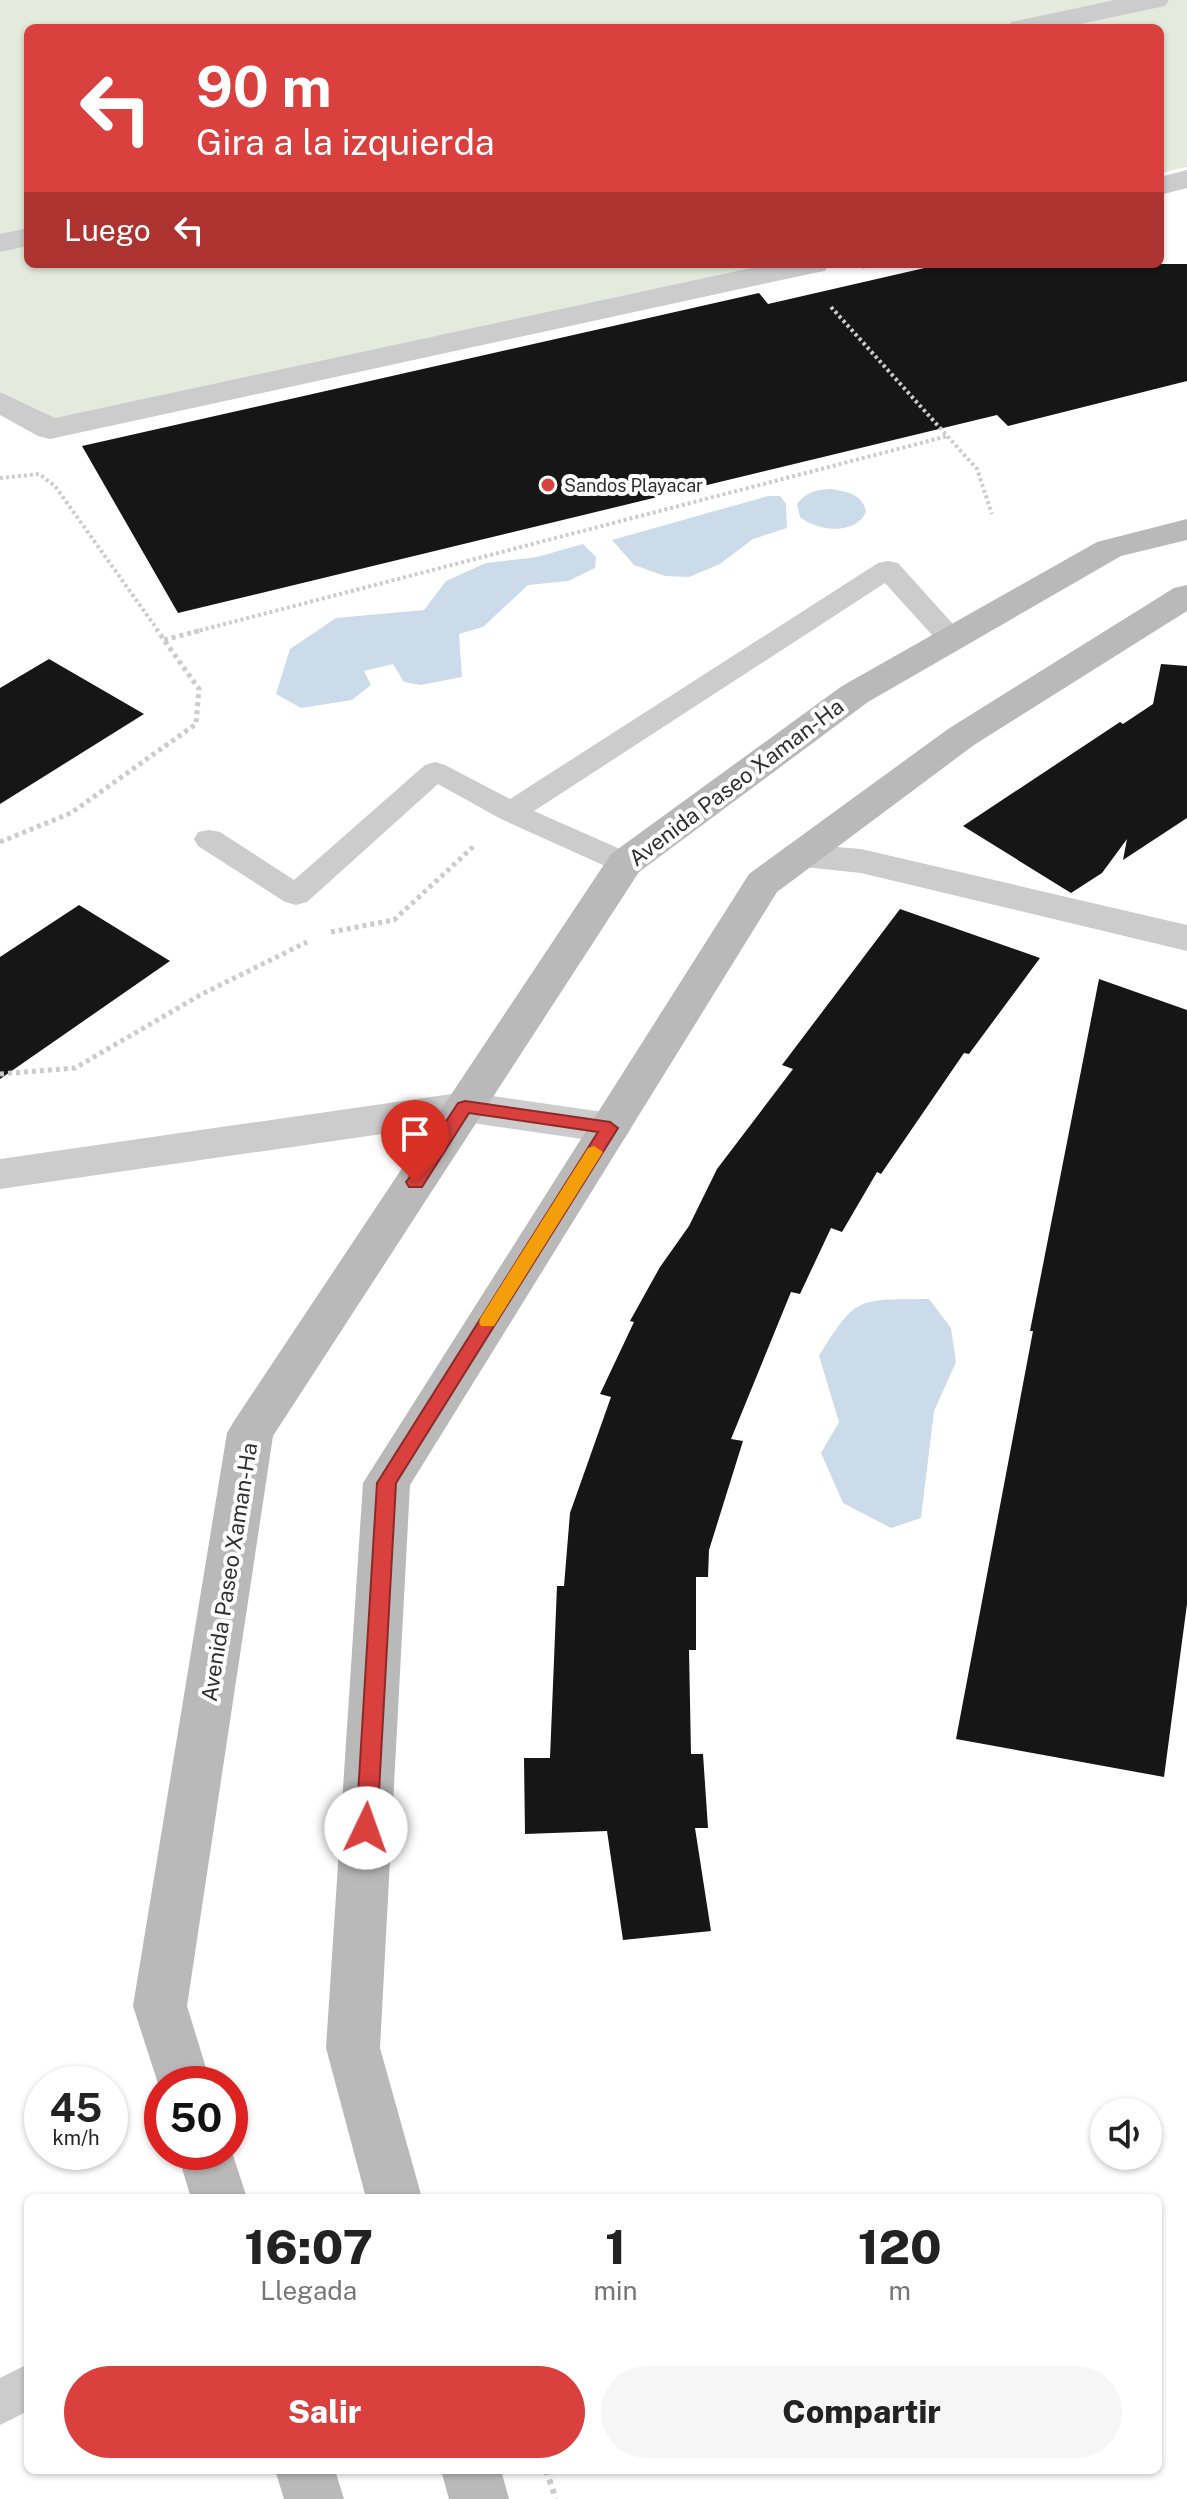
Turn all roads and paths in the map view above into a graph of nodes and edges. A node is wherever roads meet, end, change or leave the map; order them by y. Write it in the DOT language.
graph roads {
  1 [pos="1155,0"];
  2 [pos="1040,24"];
  3 [pos="1187,179"];
  4 [pos="1164,185"];
  5 [pos="24,238"];
  6 [pos="0,243"];
  7 [pos="796,268"];
  8 [pos="807,268"];
  9 [pos="0,402"];
  10 [pos="948,436"];
  11 [pos="0,478"];
  12 [pos="992,514"];
  13 [pos="1187,529"];
  14 [pos="1187,596"];
  15 [pos="951,639"];
  16 [pos="164,640"];
  17 [pos="511,812"];
  18 [pos="209,839"];
  19 [pos="0,842"];
  20 [pos="799,856"];
  21 [pos="625,863"];
  22 [pos="327,933"];
  23 [pos="1187,938"];
  24 [pos="313,939"];
  25 [pos="0,1074"];
  26 [pos="465,1107"];
  27 [pos="610,1128"];
  28 [pos="0,1174"];
  29 [pos="178,2066"];
  30 [pos="210,2170"];
  31 [pos="218,2194"];
  32 [pos="386,2194"];
  33 [pos="24,2388"];
  34 [pos="0,2403"];
  35 [pos="306,2474"];
  36 [pos="472,2474"];
  37 [pos="547,2474"];
  38 [pos="314,2499"];
  39 [pos="479,2499"];
  40 [pos="556,2499"];
  1 -- 2 [label="street"];
  3 -- 4 [label="street"];
  5 -- 6 [label="street"];
  7 -- 9 [label="street"];
  8 -- 10 [label="path"];
  10 -- 12 [label="path"];
  10 -- 16 [label="path"];
  11 -- 16 [label="path"];
  13 -- 15 [label="main road, Avenida Paseo Xaman-Ha"];
  14 -- 20 [label="main road"];
  15 -- 17 [label="lane"];
  15 -- 21 [label="main road, Avenida Paseo Xaman-Ha"];
  16 -- 19 [label="path"];
  17 -- 18 [label="lane"];
  17 -- 21 [label="lane"];
  17 -- 22 [label="path"];
  20 -- 23 [label="street"];
  20 -- 27 [label="main road"];
  21 -- 26 [label="main road, Avenida Paseo Xaman-Ha"];
  24 -- 25 [label="path"];
  26 -- 27 [label="street"];
  26 -- 28 [label="street"];
  26 -- 29 [label="main road, Avenida Paseo Xaman-Ha"];
  27 -- 32 [label="main road"];
  30 -- 31 [label="main road"];
  33 -- 34 [label="lane"];
  35 -- 38 [label="main road"];
  36 -- 39 [label="main road"];
  37 -- 40 [label="path"];
}
